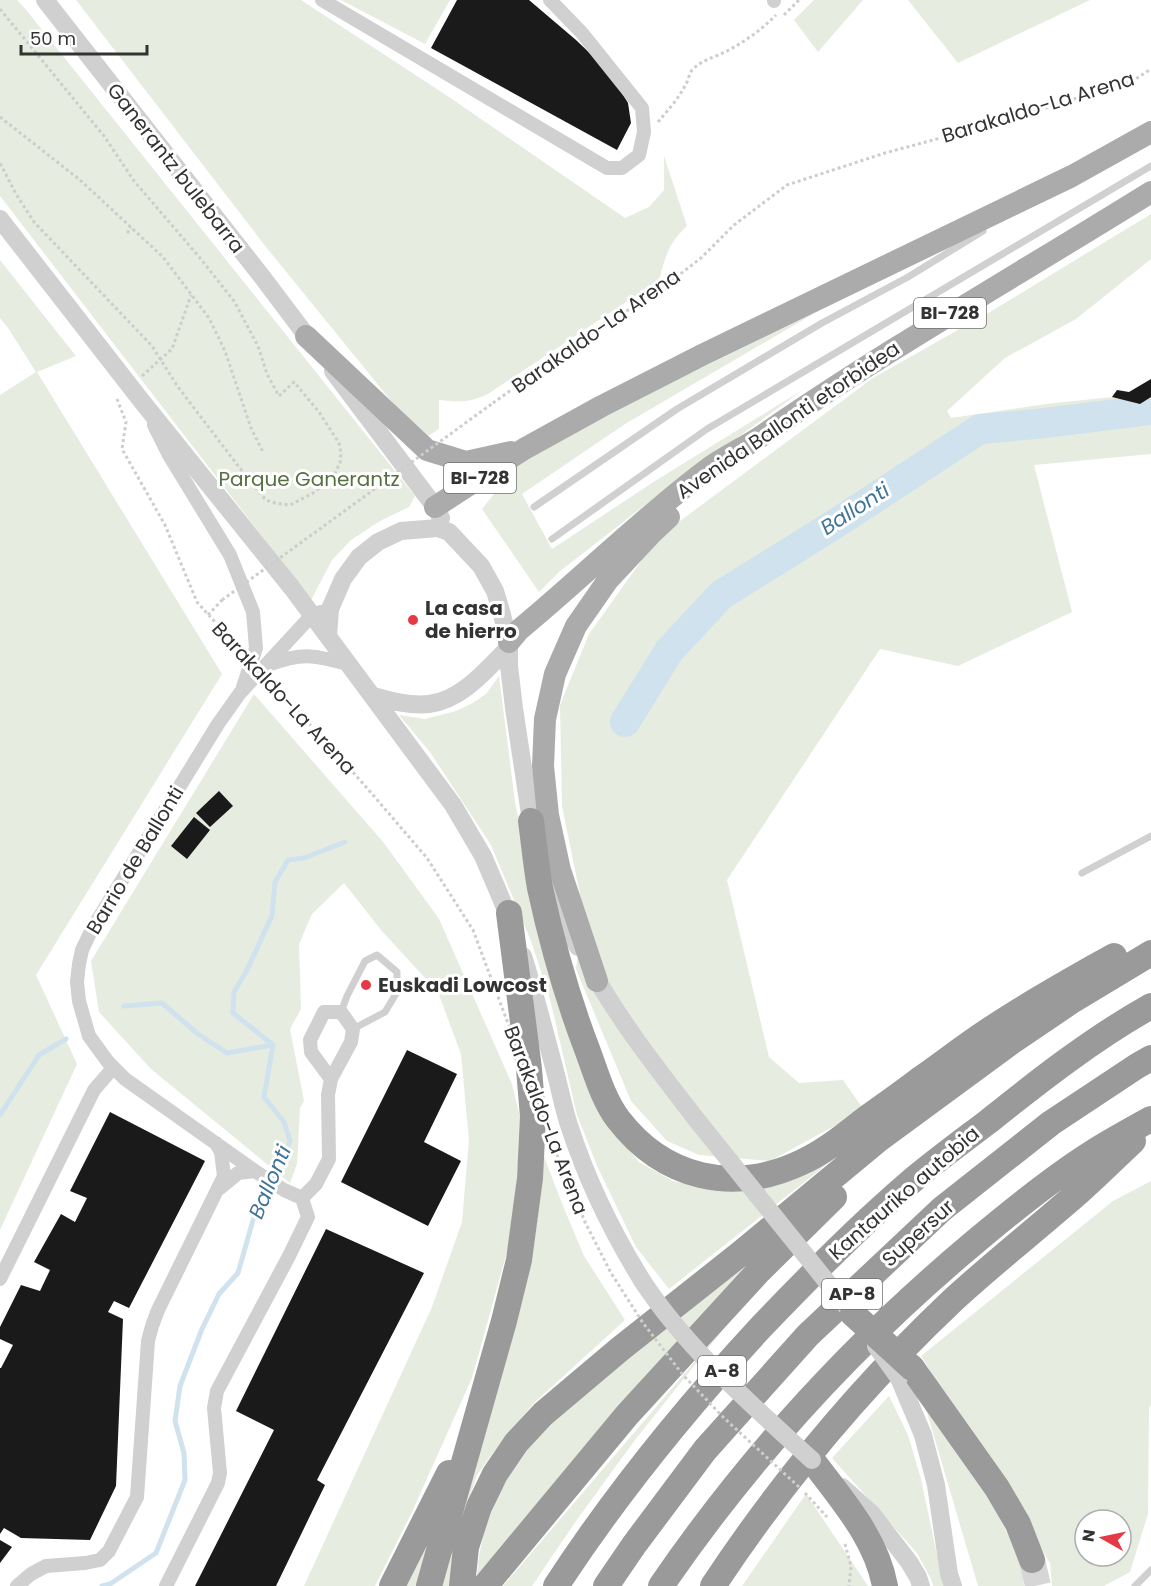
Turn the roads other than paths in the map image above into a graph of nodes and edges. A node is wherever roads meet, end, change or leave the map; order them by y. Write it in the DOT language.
graph roads {
  1 [pos="45,0"];
  2 [pos="322,0"];
  3 [pos="550,0"];
  4 [pos="1151,132"];
  5 [pos="1151,166"];
  6 [pos="1072,176"];
  7 [pos="1151,192"];
  8 [pos="1004,218"];
  9 [pos="0,219"];
  10 [pos="985,230"];
  11 [pos="306,336"];
  12 [pos="129,394"];
  13 [pos="753,442"];
  14 [pos="524,449"];
  15 [pos="435,507"];
  16 [pos="534,507"];
  17 [pos="401,531"];
  18 [pos="449,532"];
  19 [pos="552,539"];
  20 [pos="330,609"];
  21 [pos="312,615"];
  22 [pos="328,636"];
  23 [pos="509,645"];
  24 [pos="348,664"];
  25 [pos="264,667"];
  26 [pos="240,693"];
  27 [pos="373,696"];
  28 [pos="531,821"];
  29 [pos="1151,836"];
  30 [pos="1082,873"];
  31 [pos="508,913"];
  32 [pos="1151,937"];
  33 [pos="1151,954"];
  34 [pos="597,981"];
  35 [pos="1151,1006"];
  36 [pos="341,1012"];
  37 [pos="353,1029"];
  38 [pos="1151,1058"];
  39 [pos="113,1068"];
  40 [pos="331,1079"];
  41 [pos="959,1081"];
  42 [pos="1151,1119"];
  43 [pos="1151,1124"];
  44 [pos="215,1142"];
  45 [pos="255,1171"];
  46 [pos="219,1190"];
  47 [pos="302,1198"];
  48 [pos="0,1279"];
  49 [pos="854,1314"];
  50 [pos="905,1373"];
  51 [pos="482,1398"];
  52 [pos="818,1467"];
  53 [pos="1032,1560"];
  54 [pos="1151,1570"];
  55 [pos="17,1586"];
  56 [pos="166,1586"];
  57 [pos="392,1586"];
  58 [pos="429,1586"];
  59 [pos="462,1586"];
  60 [pos="485,1586"];
  61 [pos="556,1586"];
  62 [pos="606,1586"];
  63 [pos="661,1586"];
  64 [pos="712,1586"];
  65 [pos="885,1586"];
  66 [pos="921,1586"];
  67 [pos="953,1586"];
  68 [pos="1135,1586"];
  1 -- 11 [label="street, Ganerantz bulebarra"];
  2 -- 3 [label="street"];
  4 -- 6 [label="main road, BI-728"];
  5 -- 19 [label="lane, Avenida Ballonti etorbidea"];
  6 -- 8 [label="lane"];
  6 -- 14 [label="main road, BI-728"];
  7 -- 13 [label="main road, Avenida Ballonti etorbidea / BI-728"];
  9 -- 12 [label="street"];
  10 -- 16 [label="lane"];
  11 -- 14 [label="main road"];
  11 -- 15 [label="street, Ganerantz bulebarra"];
  12 -- 21 [label="street"];
  12 -- 26 [label="street"];
  13 -- 23 [label="main road, Avenida Ballonti etorbidea / BI-728"];
  13 -- 34 [label="main road"];
  14 -- 15 [label="main road, BI-728"];
  15 -- 17 [label="street"];
  15 -- 18 [label="street, Ganerantz bulebarra"];
  17 -- 18 [label="street"];
  17 -- 20 [label="street"];
  18 -- 23 [label="street"];
  20 -- 21 [label="street"];
  20 -- 22 [label="street"];
  21 -- 22 [label="street"];
  21 -- 25 [label="street, Barrio de Ballonti"];
  22 -- 24 [label="street"];
  23 -- 27 [label="street"];
  23 -- 28 [label="street"];
  24 -- 25 [label="street"];
  24 -- 27 [label="street"];
  25 -- 26 [label="street, Barrio de Ballonti"];
  26 -- 39 [label="street, Barrio de Ballonti"];
  27 -- 31 [label="street"];
  28 -- 32 [label="highway"];
  28 -- 34 [label="street"];
  29 -- 30 [label="lane"];
  31 -- 51 [label="highway"];
  31 -- 52 [label="street, bridge"];
  33 -- 41 [label="highway"];
  34 -- 49 [label="street, bridge"];
  35 -- 61 [label="highway, Kantauriko autobia / A-8"];
  36 -- 37 [label="street"];
  36 -- 37 [label="lane"];
  36 -- 40 [label="street"];
  37 -- 40 [label="street"];
  38 -- 62 [label="highway, Supersur / AP-8"];
  39 -- 44 [label="street, Barrio de Ballonti"];
  39 -- 48 [label="street"];
  40 -- 47 [label="street"];
  41 -- 59 [label="highway"];
  41 -- 60 [label="highway"];
  42 -- 63 [label="highway"];
  43 -- 64 [label="highway"];
  44 -- 45 [label="street, Barrio de Ballonti"];
  44 -- 46 [label="street"];
  45 -- 46 [label="street"];
  45 -- 47 [label="street, Barrio de Ballonti"];
  46 -- 55 [label="street"];
  47 -- 56 [label="street"];
  49 -- 50 [label="highway, bridge"];
  50 -- 53 [label="highway"];
  50 -- 67 [label="street"];
  51 -- 57 [label="highway"];
  51 -- 58 [label="highway"];
  52 -- 65 [label="highway"];
  52 -- 66 [label="street"];
  54 -- 68 [label="lane"];
}
